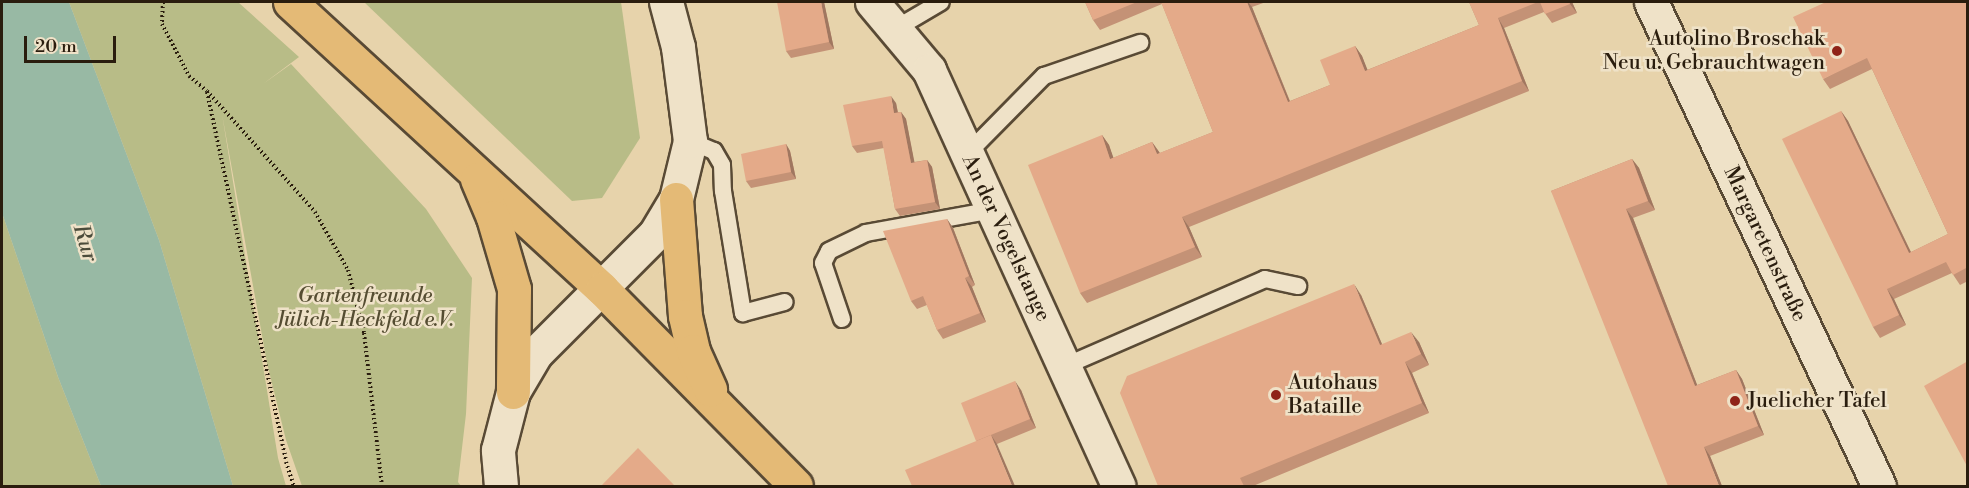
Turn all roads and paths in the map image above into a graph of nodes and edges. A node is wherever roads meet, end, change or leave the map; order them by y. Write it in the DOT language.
graph roads {
  1 [pos="163,2"];
  2 [pos="290,2"];
  3 [pos="666,2"];
  4 [pos="872,2"];
  5 [pos="941,2"];
  6 [pos="1652,2"];
  7 [pos="895,29"];
  8 [pos="1140,43"];
  9 [pos="207,91"];
  10 [pos="690,141"];
  11 [pos="967,154"];
  12 [pos="473,170"];
  13 [pos="676,199"];
  14 [pos="993,210"];
  15 [pos="1298,286"];
  16 [pos="602,289"];
  17 [pos="785,302"];
  18 [pos="842,320"];
  19 [pos="1065,366"];
  20 [pos="513,392"];
  21 [pos="717,404"];
  22 [pos="294,486"];
  23 [pos="382,486"];
  24 [pos="501,486"];
  25 [pos="796,486"];
  26 [pos="1119,486"];
  27 [pos="1879,486"];
  1 -- 9 [label="path"];
  2 -- 12 [label="main road"];
  3 -- 10 [label="street"];
  4 -- 7 [label="street, An der Vogelstange"];
  5 -- 7 [label="lane"];
  6 -- 27 [label="street, Margaretenstraße"];
  7 -- 11 [label="street, An der Vogelstange"];
  8 -- 11 [label="lane"];
  9 -- 22 [label="path"];
  9 -- 23 [label="path"];
  10 -- 13 [label="street"];
  10 -- 17 [label="lane"];
  11 -- 14 [label="street, An der Vogelstange"];
  12 -- 16 [label="main road"];
  12 -- 20 [label="main road"];
  13 -- 16 [label="street"];
  13 -- 21 [label="main road"];
  14 -- 18 [label="lane"];
  14 -- 19 [label="street, An der Vogelstange"];
  15 -- 19 [label="lane"];
  16 -- 20 [label="street"];
  16 -- 21 [label="main road"];
  19 -- 26 [label="street, An der Vogelstange"];
  20 -- 24 [label="street"];
  21 -- 25 [label="main road"];
}
